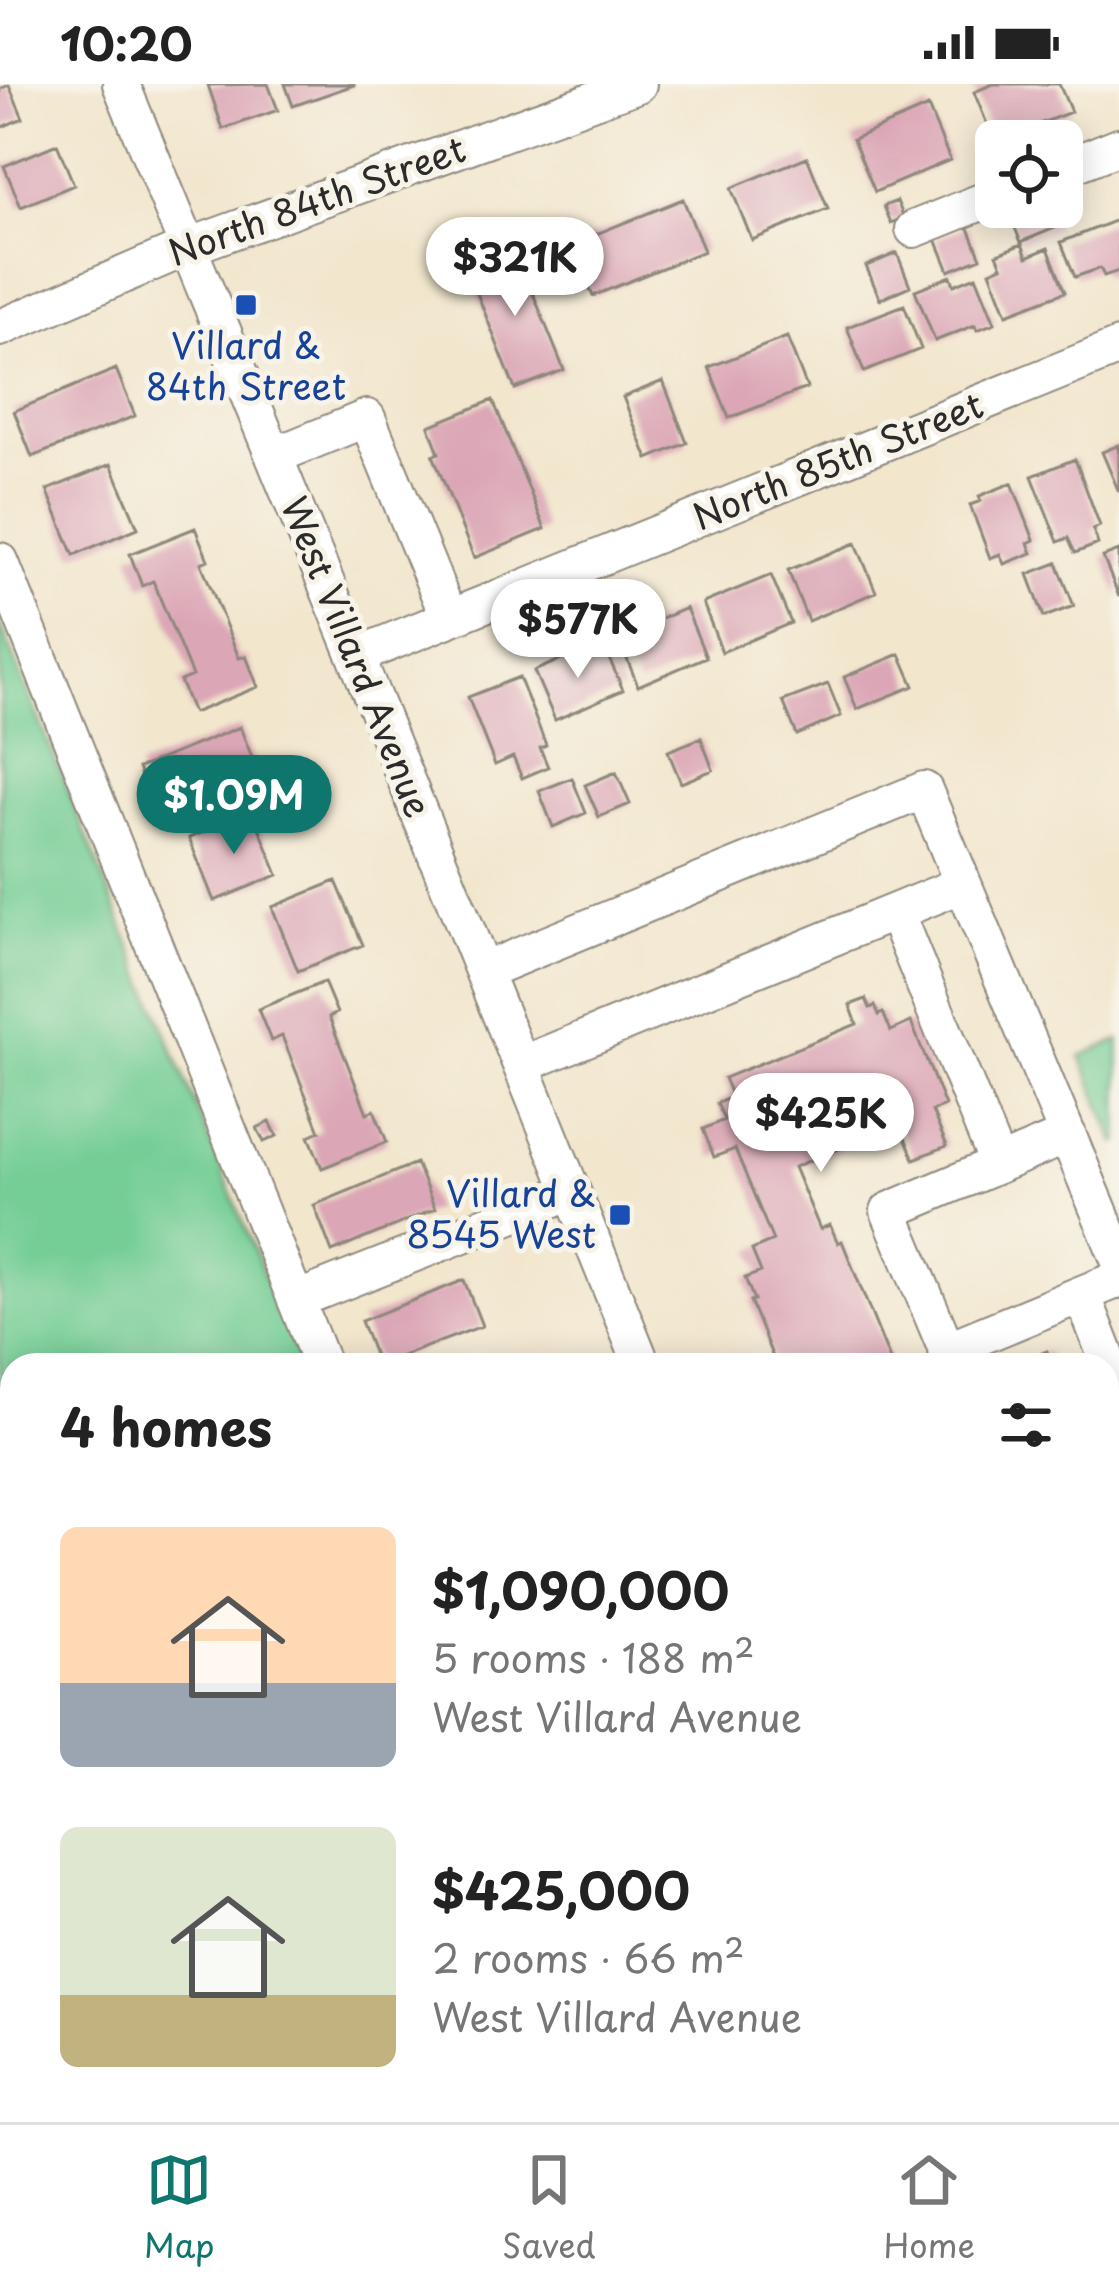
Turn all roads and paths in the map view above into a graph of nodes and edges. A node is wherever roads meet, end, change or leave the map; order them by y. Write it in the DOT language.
graph roads {
  1 [pos="121,84"];
  2 [pos="638,84"];
  3 [pos="1119,146"];
  4 [pos="1083,161"];
  5 [pos="975,204"];
  6 [pos="914,229"];
  7 [pos="188,247"];
  8 [pos="0,328"];
  9 [pos="1119,347"];
  10 [pos="274,456"];
  11 [pos="0,561"];
  12 [pos="448,618"];
  13 [pos="356,656"];
  14 [pos="963,884"];
  15 [pos="895,912"];
  16 [pos="483,971"];
  17 [pos="521,1065"];
  18 [pos="1069,1135"];
  19 [pos="998,1164"];
  20 [pos="572,1191"];
  21 [pos="1119,1259"];
  22 [pos="1119,1279"];
  23 [pos="1082,1294"];
  24 [pos="296,1300"];
  25 [pos="317,1353"];
  26 [pos="637,1353"];
  27 [pos="1105,1353"];
  1 -- 7 [label="street, West Villard Avenue"];
  2 -- 7 [label="street, North 84th Street"];
  3 -- 4 [label="street"];
  5 -- 6 [label="street"];
  7 -- 8 [label="street, North 84th Street"];
  7 -- 10 [label="street, West Villard Avenue"];
  9 -- 12 [label="street, North 85th Street"];
  10 -- 12 [label="street"];
  10 -- 13 [label="street, West Villard Avenue"];
  11 -- 24 [label="street"];
  12 -- 13 [label="street, North 85th Street"];
  13 -- 16 [label="street, West Villard Avenue"];
  14 -- 15 [label="street"];
  14 -- 16 [label="street"];
  14 -- 18 [label="street"];
  15 -- 17 [label="street"];
  15 -- 19 [label="street"];
  16 -- 17 [label="street, West Villard Avenue"];
  17 -- 20 [label="street, West Villard Avenue"];
  18 -- 19 [label="street"];
  18 -- 21 [label="street"];
  19 -- 23 [label="street"];
  20 -- 24 [label="street"];
  20 -- 26 [label="street, West Villard Avenue"];
  22 -- 23 [label="street"];
  23 -- 27 [label="street"];
  24 -- 25 [label="street"];
}
